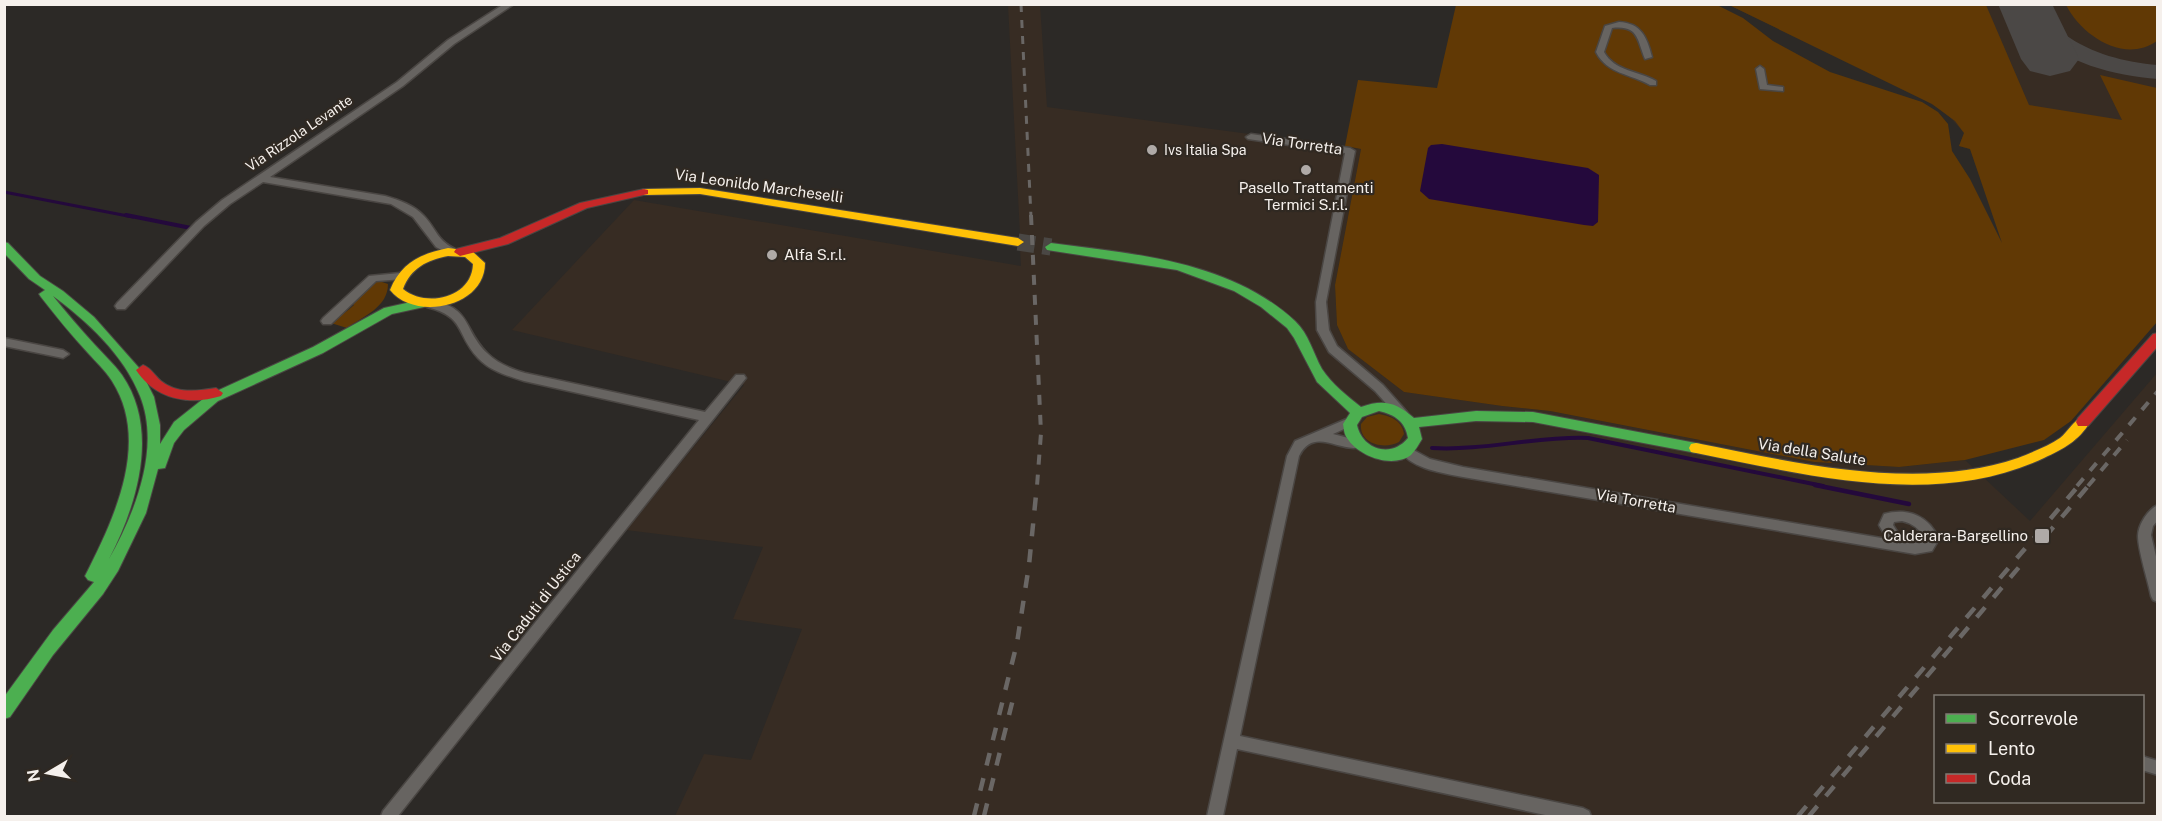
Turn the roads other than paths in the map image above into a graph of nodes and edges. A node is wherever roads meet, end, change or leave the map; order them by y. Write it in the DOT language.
graph roads {
  1 [pos="510,4"];
  2 [pos="1648,57"];
  3 [pos="1760,69"];
  4 [pos="1653,83"];
  5 [pos="1780,89"];
  6 [pos="1251,137"];
  7 [pos="259,178"];
  8 [pos="432,238"];
  9 [pos="1018,242"];
  10 [pos="503,243"];
  11 [pos="4,246"];
  12 [pos="1051,247"];
  13 [pos="457,252"];
  14 [pos="419,260"];
  15 [pos="480,273"];
  16 [pos="34,277"];
  17 [pos="398,282"];
  18 [pos="467,290"];
  19 [pos="426,304"];
  20 [pos="121,306"];
  21 [pos="458,314"];
  22 [pos="371,318"];
  23 [pos="327,321"];
  24 [pos="2157,337"];
  25 [pos="4,342"];
  26 [pos="111,343"];
  27 [pos="63,354"];
  28 [pos="740,378"];
  29 [pos="1372,382"];
  30 [pos="207,397"];
  31 [pos="163,413"];
  32 [pos="1359,413"];
  33 [pos="708,417"];
  34 [pos="1407,419"];
  35 [pos="133,422"];
  36 [pos="1311,438"];
  37 [pos="1356,444"];
  38 [pos="1406,451"];
  39 [pos="2157,510"];
  40 [pos="1887,530"];
  41 [pos="1870,542"];
  42 [pos="1908,547"];
  43 [pos="121,549"];
  44 [pos="2157,596"];
  45 [pos="62,630"];
  46 [pos="4,712"];
  47 [pos="1232,741"];
  48 [pos="389,816"];
  49 [pos="1215,816"];
  50 [pos="1583,816"];
  1 -- 7 [label="street, Via Rizzola Levante"];
  2 -- 4 [label="street"];
  3 -- 5 [label="street"];
  6 -- 29 [label="street, Via Torretta"];
  7 -- 8 [label="street"];
  7 -- 20 [label="street, Via Rizzola Levante"];
  8 -- 13 [label="street"];
  8 -- 14 [label="street"];
  9 -- 10 [label="street, Via Leonildo Marcheselli"];
  10 -- 13 [label="street, Via Leonildo Marcheselli"];
  10 -- 15 [label="street, Via Leonildo Marcheselli"];
  11 -- 16 [label="street"];
  12 -- 32 [label="street"];
  13 -- 14 [label="street, Via Leonildo Marcheselli"];
  13 -- 15 [label="street"];
  14 -- 17 [label="street"];
  15 -- 18 [label="street, Via Leonildo Marcheselli"];
  16 -- 26 [label="street"];
  16 -- 35 [label="street"];
  17 -- 19 [label="street"];
  17 -- 22 [label="street"];
  17 -- 23 [label="street"];
  18 -- 19 [label="street"];
  18 -- 21 [label="street"];
  19 -- 21 [label="street"];
  19 -- 22 [label="street"];
  21 -- 33 [label="street"];
  22 -- 30 [label="street"];
  24 -- 34 [label="street, Via della Salute"];
  25 -- 27 [label="street"];
  26 -- 30 [label="street"];
  26 -- 31 [label="street"];
  28 -- 33 [label="street, Via Caduti di Ustica"];
  29 -- 32 [label="street"];
  29 -- 34 [label="street, Via Torretta"];
  30 -- 31 [label="street"];
  30 -- 43 [label="street"];
  31 -- 35 [label="street"];
  31 -- 43 [label="street"];
  32 -- 34 [label="street, Via della Salute"];
  32 -- 36 [label="street"];
  32 -- 37 [label="street"];
  33 -- 48 [label="street, Via Caduti di Ustica"];
  34 -- 38 [label="street"];
  35 -- 45 [label="street"];
  36 -- 37 [label="street"];
  36 -- 47 [label="street"];
  37 -- 38 [label="street"];
  38 -- 41 [label="street, Via Torretta"];
  39 -- 44 [label="street"];
  40 -- 41 [label="street"];
  40 -- 42 [label="street"];
  40 -- 42 [label="street"];
  41 -- 42 [label="street, Via Torretta"];
  43 -- 45 [label="street"];
  45 -- 46 [label="street"];
  47 -- 49 [label="street"];
  47 -- 50 [label="street"];
}
